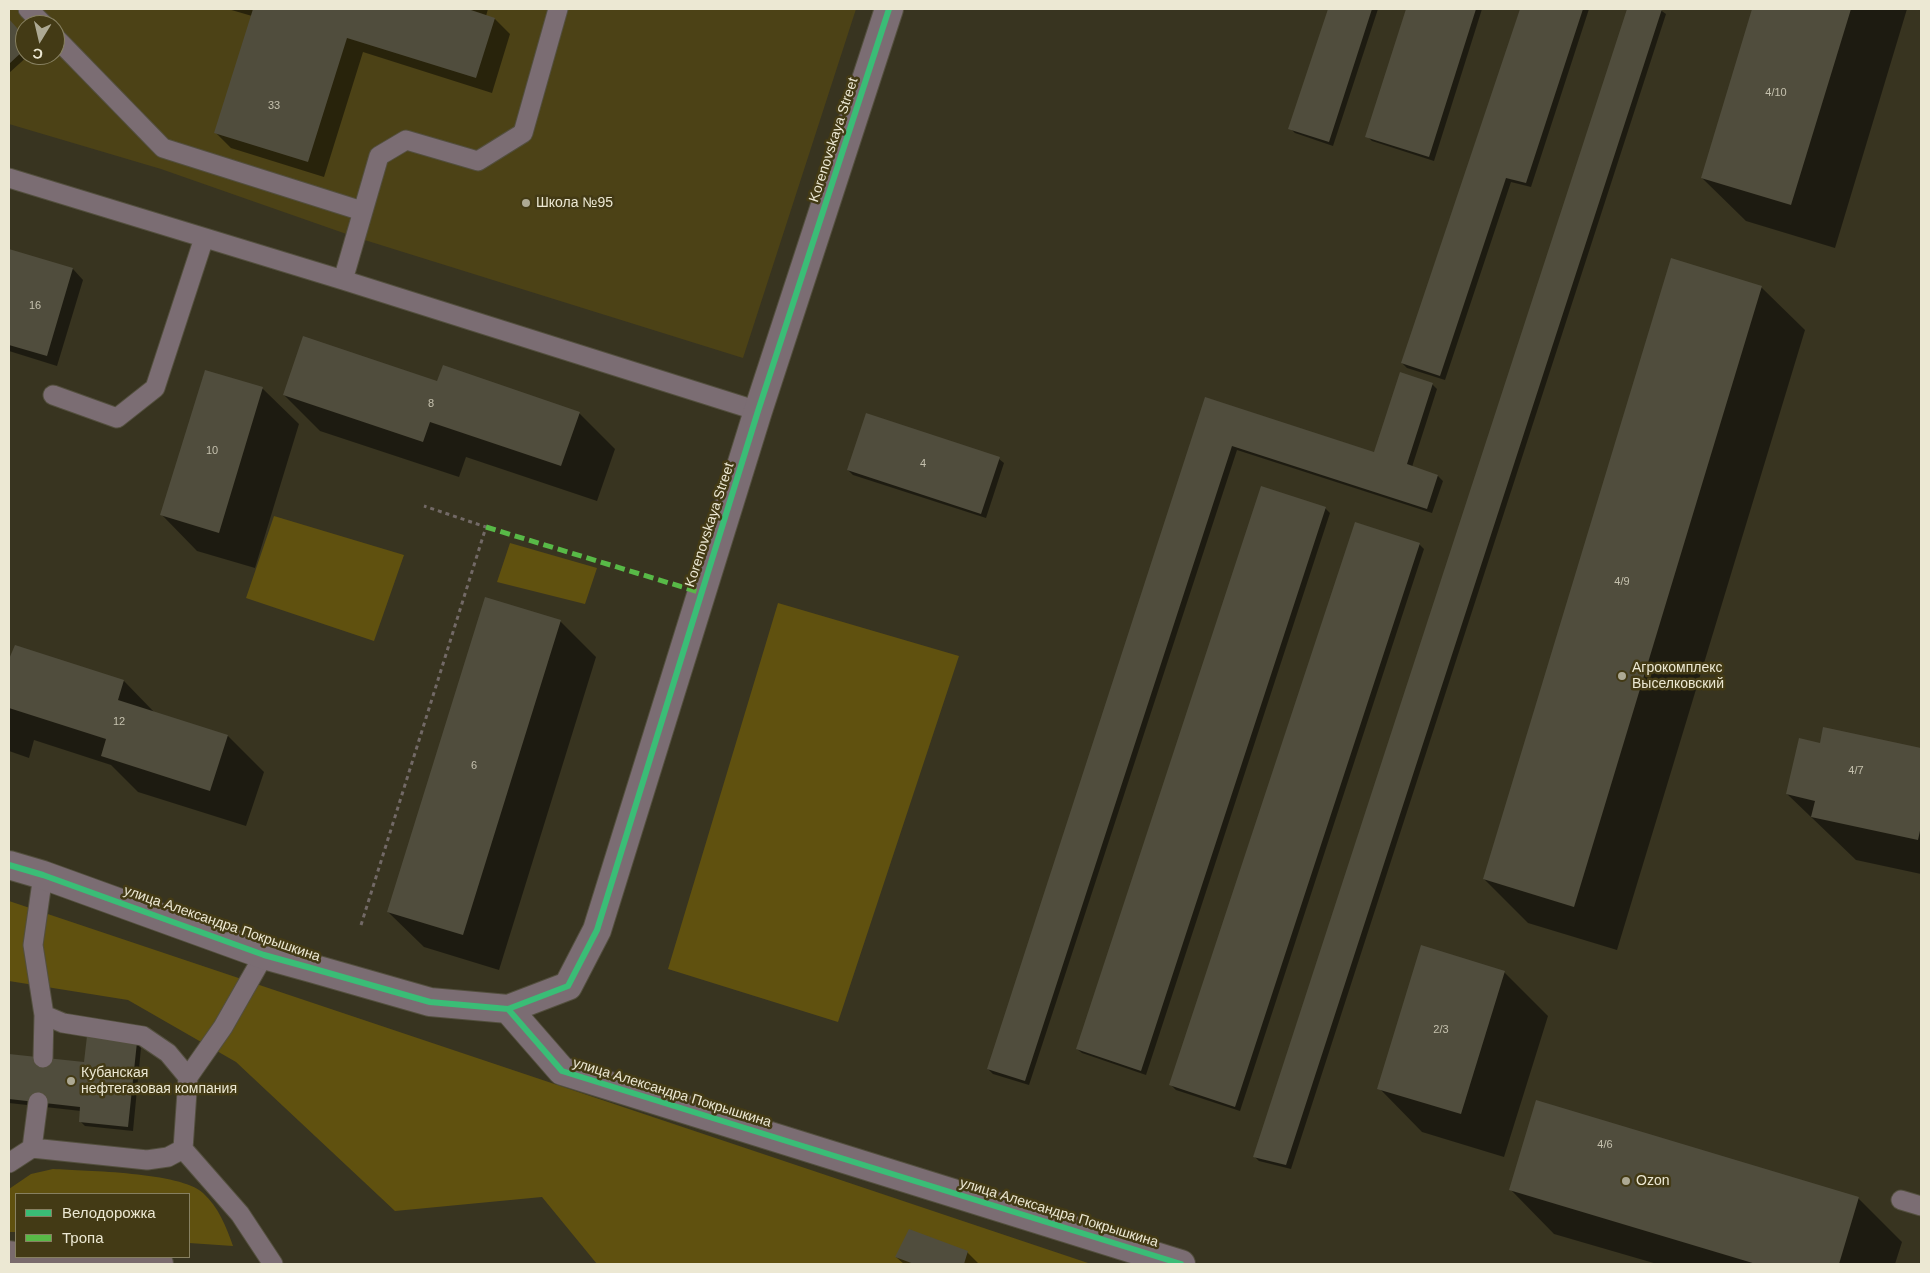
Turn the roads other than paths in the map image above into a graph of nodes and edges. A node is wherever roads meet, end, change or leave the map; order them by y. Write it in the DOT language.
graph roads {
  1 [pos="558,9"];
  2 [pos="889,9"];
  3 [pos="65,47"];
  4 [pos="9,178"];
  5 [pos="362,211"];
  6 [pos="204,238"];
  7 [pos="343,280"];
  8 [pos="53,395"];
  9 [pos="758,411"];
  10 [pos="9,865"];
  11 [pos="43,875"];
  12 [pos="264,954"];
  13 [pos="508,1008"];
  14 [pos="44,1015"];
  15 [pos="43,1058"];
  16 [pos="188,1077"];
  17 [pos="38,1102"];
  18 [pos="32,1148"];
  19 [pos="183,1149"];
  20 [pos="9,1163"];
  21 [pos="1901,1200"];
  22 [pos="1921,1206"];
  23 [pos="53,1258"];
  24 [pos="159,1264"];
  25 [pos="273,1264"];
  26 [pos="1180,1264"];
  1 -- 5 [label="lane"];
  2 -- 9 [label="street, Korenovskaya Street"];
  3 -- 5 [label="lane"];
  4 -- 6 [label="lane"];
  5 -- 7 [label="lane"];
  6 -- 7 [label="lane"];
  6 -- 8 [label="lane"];
  7 -- 9 [label="lane"];
  9 -- 13 [label="street, Korenovskaya Street"];
  10 -- 11 [label="street, улица Александра Покрышкина"];
  11 -- 12 [label="street, улица Александра Покрышкина"];
  11 -- 14 [label="lane"];
  12 -- 13 [label="street, улица Александра Покрышкина"];
  12 -- 16 [label="lane"];
  13 -- 26 [label="street, улица Александра Покрышкина"];
  14 -- 15 [label="lane"];
  14 -- 16 [label="lane"];
  16 -- 19 [label="lane"];
  17 -- 18 [label="lane"];
  18 -- 19 [label="lane"];
  18 -- 20 [label="lane"];
  19 -- 25 [label="lane"];
  21 -- 22 [label="lane"];
  23 -- 24 [label="main road"];
}
